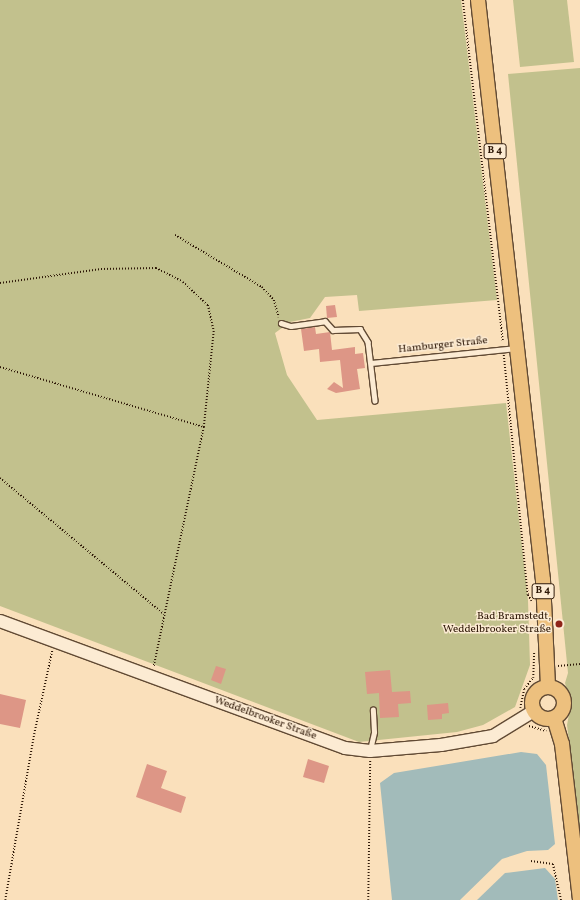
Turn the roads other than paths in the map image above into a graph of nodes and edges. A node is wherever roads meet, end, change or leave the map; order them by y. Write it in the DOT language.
graph roads {
  1 [pos="478,0"];
  2 [pos="281,323"];
  3 [pos="510,348"];
  4 [pos="371,363"];
  5 [pos="375,401"];
  6 [pos="0,621"];
  7 [pos="548,687"];
  8 [pos="373,710"];
  9 [pos="528,715"];
  10 [pos="554,718"];
  11 [pos="370,751"];
  12 [pos="580,899"];
  1 -- 3 [label="main road, B 4"];
  2 -- 4 [label="lane"];
  3 -- 4 [label="lane, Hamburger Straße"];
  3 -- 7 [label="main road, B 4"];
  4 -- 5 [label="lane"];
  6 -- 11 [label="street, Weddelbrooker Straße"];
  7 -- 9 [label="main road"];
  7 -- 10 [label="main road"];
  8 -- 11 [label="lane"];
  9 -- 10 [label="main road"];
  9 -- 11 [label="street, Weddelbrooker Straße"];
  10 -- 12 [label="main road"];
}
